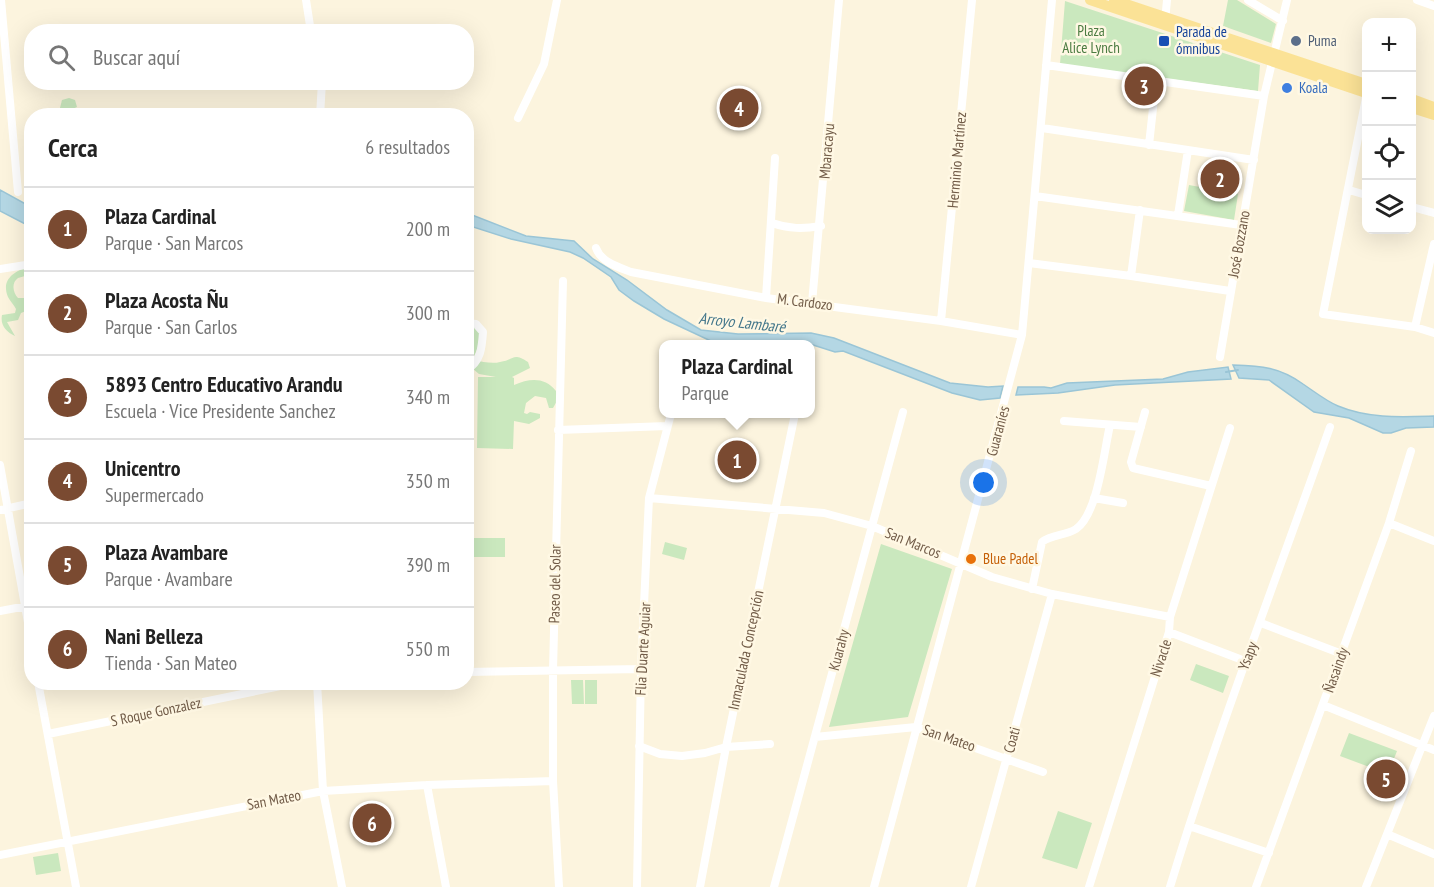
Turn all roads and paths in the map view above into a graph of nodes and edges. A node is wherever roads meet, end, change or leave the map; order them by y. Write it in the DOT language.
graph roads {
  1 [pos="1,0"];
  2 [pos="306,0"];
  3 [pos="557,0"];
  4 [pos="839,0"];
  5 [pos="972,0"];
  6 [pos="1052,0"];
  7 [pos="1090,0"];
  8 [pos="1114,0"];
  9 [pos="1167,0"];
  10 [pos="1248,0"];
  11 [pos="1287,0"];
  12 [pos="1417,0"];
  13 [pos="1434,6"];
  14 [pos="1165,21"];
  15 [pos="1283,21"];
  16 [pos="309,24"];
  17 [pos="1274,57"];
  18 [pos="1046,65"];
  19 [pos="1156,81"];
  20 [pos="1362,83"];
  21 [pos="322,90"];
  22 [pos="1362,91"];
  23 [pos="1264,96"];
  24 [pos="1416,100"];
  25 [pos="1434,107"];
  26 [pos="320,108"];
  27 [pos="1416,109"];
  28 [pos="1434,115"];
  29 [pos="518,118"];
  30 [pos="1362,120"];
  31 [pos="1041,128"];
  32 [pos="1149,145"];
  33 [pos="1188,150"];
  34 [pos="775,158"];
  35 [pos="1254,160"];
  36 [pos="1349,190"];
  37 [pos="18,192"];
  38 [pos="1362,194"];
  39 [pos="1035,196"];
  40 [pos="1416,208"];
  41 [pos="1140,210"];
  42 [pos="1434,213"];
  43 [pos="1178,215"];
  44 [pos="772,223"];
  45 [pos="1241,225"];
  46 [pos="820,226"];
  47 [pos="1434,244"];
  48 [pos="596,248"];
  49 [pos="1029,263"];
  50 [pos="24,265"];
  51 [pos="0,269"];
  52 [pos="1131,276"];
  53 [pos="563,281"];
  54 [pos="1230,291"];
  55 [pos="766,298"];
  56 [pos="812,303"];
  57 [pos="941,321"];
  58 [pos="474,324"];
  59 [pos="1415,327"];
  60 [pos="1434,333"];
  61 [pos="1022,335"];
  62 [pos="1220,357"];
  63 [pos="474,365"];
  64 [pos="903,412"];
  65 [pos="1145,412"];
  66 [pos="670,418"];
  67 [pos="794,418"];
  68 [pos="1064,421"];
  69 [pos="1110,425"];
  70 [pos="668,426"];
  71 [pos="1141,427"];
  72 [pos="1330,427"];
  73 [pos="1230,428"];
  74 [pos="558,430"];
  75 [pos="1411,451"];
  76 [pos="0,465"];
  77 [pos="1211,486"];
  78 [pos="649,498"];
  79 [pos="1094,498"];
  80 [pos="1123,503"];
  81 [pos="24,505"];
  82 [pos="4,509"];
  83 [pos="776,510"];
  84 [pos="1389,524"];
  85 [pos="872,526"];
  86 [pos="1434,542"];
  87 [pos="962,563"];
  88 [pos="1032,589"];
  89 [pos="24,590"];
  90 [pos="1052,594"];
  91 [pos="24,607"];
  92 [pos="0,611"];
  93 [pos="1170,617"];
  94 [pos="1261,623"];
  95 [pos="1169,632"];
  96 [pos="1342,654"];
  97 [pos="1245,661"];
  98 [pos="641,669"];
  99 [pos="554,670"];
  100 [pos="474,672"];
  101 [pos="40,690"];
  102 [pos="261,690"];
  103 [pos="317,690"];
  104 [pos="1323,705"];
  105 [pos="1434,716"];
  106 [pos="916,727"];
  107 [pos="48,734"];
  108 [pos="816,737"];
  109 [pos="770,744"];
  110 [pos="1423,745"];
  111 [pos="639,746"];
  112 [pos="726,747"];
  113 [pos="1434,750"];
  114 [pos="1007,758"];
  115 [pos="1042,772"];
  116 [pos="553,781"];
  117 [pos="427,784"];
  118 [pos="323,791"];
  119 [pos="1189,826"];
  120 [pos="1388,834"];
  121 [pos="67,842"];
  122 [pos="1269,853"];
  123 [pos="1434,854"];
  124 [pos="0,855"];
  125 [pos="76,887"];
  126 [pos="342,887"];
  127 [pos="446,887"];
  128 [pos="559,887"];
  129 [pos="637,887"];
  130 [pos="700,887"];
  131 [pos="774,887"];
  132 [pos="874,887"];
  133 [pos="971,887"];
  134 [pos="1089,887"];
  135 [pos="1170,887"];
  136 [pos="1257,887"];
  137 [pos="1366,887"];
  1 -- 37 [label="street"];
  2 -- 16 [label="street"];
  3 -- 29 [label="street"];
  4 -- 46 [label="street, Mbaracayu"];
  5 -- 57 [label="street, Herminio Martínez"];
  6 -- 18 [label="street, Guaraníes"];
  7 -- 14 [label="main road"];
  8 -- 14 [label="main road"];
  9 -- 14 [label="street"];
  10 -- 15 [label="street"];
  11 -- 15 [label="street, José Bozzano"];
  12 -- 13 [label="street"];
  14 -- 17 [label="main road"];
  15 -- 17 [label="street, José Bozzano"];
  17 -- 20 [label="main road"];
  17 -- 22 [label="main road"];
  17 -- 23 [label="street, José Bozzano"];
  18 -- 19 [label="street"];
  18 -- 31 [label="street, Guaraníes"];
  19 -- 23 [label="street"];
  19 -- 32 [label="street"];
  21 -- 26 [label="street"];
  23 -- 35 [label="street, José Bozzano"];
  24 -- 25 [label="main road"];
  27 -- 28 [label="main road"];
  30 -- 36 [label="street"];
  31 -- 32 [label="street"];
  31 -- 39 [label="street, Guaraníes"];
  32 -- 33 [label="street"];
  33 -- 35 [label="street"];
  33 -- 43 [label="street"];
  34 -- 44 [label="street"];
  35 -- 45 [label="street, José Bozzano"];
  36 -- 38 [label="street"];
  36 -- 59 [label="street"];
  39 -- 41 [label="street"];
  39 -- 49 [label="street, Guaraníes"];
  40 -- 42 [label="street"];
  41 -- 43 [label="street"];
  41 -- 52 [label="street"];
  43 -- 45 [label="street"];
  44 -- 46 [label="street"];
  44 -- 55 [label="street"];
  45 -- 54 [label="street, José Bozzano"];
  46 -- 56 [label="street, Mbaracayu"];
  47 -- 59 [label="street"];
  48 -- 55 [label="street, M. Cardozo"];
  49 -- 52 [label="street"];
  49 -- 61 [label="street, Guaraníes"];
  50 -- 51 [label="street"];
  52 -- 54 [label="street"];
  53 -- 74 [label="street, Paseo del Solar"];
  54 -- 62 [label="street, José Bozzano"];
  55 -- 56 [label="street, M. Cardozo"];
  56 -- 57 [label="street, M. Cardozo"];
  57 -- 61 [label="street, M. Cardozo"];
  58 -- 63 [label="street"];
  59 -- 60 [label="street"];
  61 -- 87 [label="street, Guaraníes"];
  64 -- 85 [label="street, Kuarahy"];
  65 -- 71 [label="street"];
  66 -- 70 [label="street, Flia Duarte Aguiar"];
  67 -- 83 [label="street, Inmaculada Concepción"];
  68 -- 69 [label="street"];
  69 -- 71 [label="street"];
  69 -- 79 [label="street"];
  70 -- 74 [label="street"];
  70 -- 78 [label="street, Flia Duarte Aguiar"];
  71 -- 77 [label="street"];
  72 -- 94 [label="street, Ysapy"];
  73 -- 77 [label="street, Nivacle"];
  74 -- 99 [label="street, Paseo del Solar"];
  75 -- 84 [label="street, Ñasaindy"];
  76 -- 82 [label="street"];
  77 -- 93 [label="street, Nivacle"];
  78 -- 83 [label="street, San Marcos"];
  78 -- 98 [label="street, Flia Duarte Aguiar"];
  79 -- 80 [label="street"];
  79 -- 88 [label="street"];
  81 -- 82 [label="street"];
  82 -- 89 [label="street"];
  83 -- 85 [label="street, San Marcos"];
  83 -- 112 [label="street, Inmaculada Concepción"];
  84 -- 86 [label="street"];
  84 -- 96 [label="street, Ñasaindy"];
  85 -- 87 [label="street, San Marcos"];
  85 -- 108 [label="street, Kuarahy"];
  87 -- 88 [label="street, San Marcos"];
  87 -- 106 [label="street, Guaraníes"];
  88 -- 90 [label="street, San Marcos"];
  90 -- 93 [label="street, San Marcos"];
  90 -- 114 [label="street, Coati"];
  91 -- 92 [label="street"];
  93 -- 95 [label="street, Nivacle"];
  94 -- 96 [label="street"];
  94 -- 97 [label="street, Ysapy"];
  95 -- 97 [label="street"];
  95 -- 134 [label="street, Nivacle"];
  96 -- 104 [label="street, Ñasaindy"];
  97 -- 119 [label="street, Ysapy"];
  98 -- 99 [label="street"];
  98 -- 111 [label="street, Flia Duarte Aguiar"];
  99 -- 100 [label="street"];
  99 -- 116 [label="street, Paseo del Solar"];
  101 -- 107 [label="street"];
  102 -- 107 [label="street, S Roque Gonzalez"];
  103 -- 118 [label="street"];
  104 -- 110 [label="street"];
  104 -- 122 [label="street, Ñasaindy"];
  105 -- 110 [label="street"];
  106 -- 108 [label="street, San Mateo"];
  106 -- 114 [label="street, San Mateo"];
  106 -- 132 [label="street, Guaraníes"];
  107 -- 121 [label="street"];
  108 -- 131 [label="street, Kuarahy"];
  109 -- 112 [label="street"];
  110 -- 113 [label="street"];
  110 -- 120 [label="street"];
  111 -- 112 [label="street"];
  111 -- 129 [label="street, Flia Duarte Aguiar"];
  112 -- 130 [label="street, Inmaculada Concepción"];
  114 -- 115 [label="street, San Mateo"];
  114 -- 133 [label="street, Coati"];
  116 -- 117 [label="street, San Mateo"];
  116 -- 128 [label="street, Paseo del Solar"];
  117 -- 118 [label="street, San Mateo"];
  117 -- 127 [label="street"];
  118 -- 121 [label="street, San Mateo"];
  118 -- 126 [label="street"];
  119 -- 122 [label="street"];
  119 -- 135 [label="street, Ysapy"];
  120 -- 123 [label="street"];
  120 -- 137 [label="street"];
  121 -- 124 [label="street, San Mateo"];
  121 -- 125 [label="street"];
  122 -- 136 [label="street, Ñasaindy"];
}
